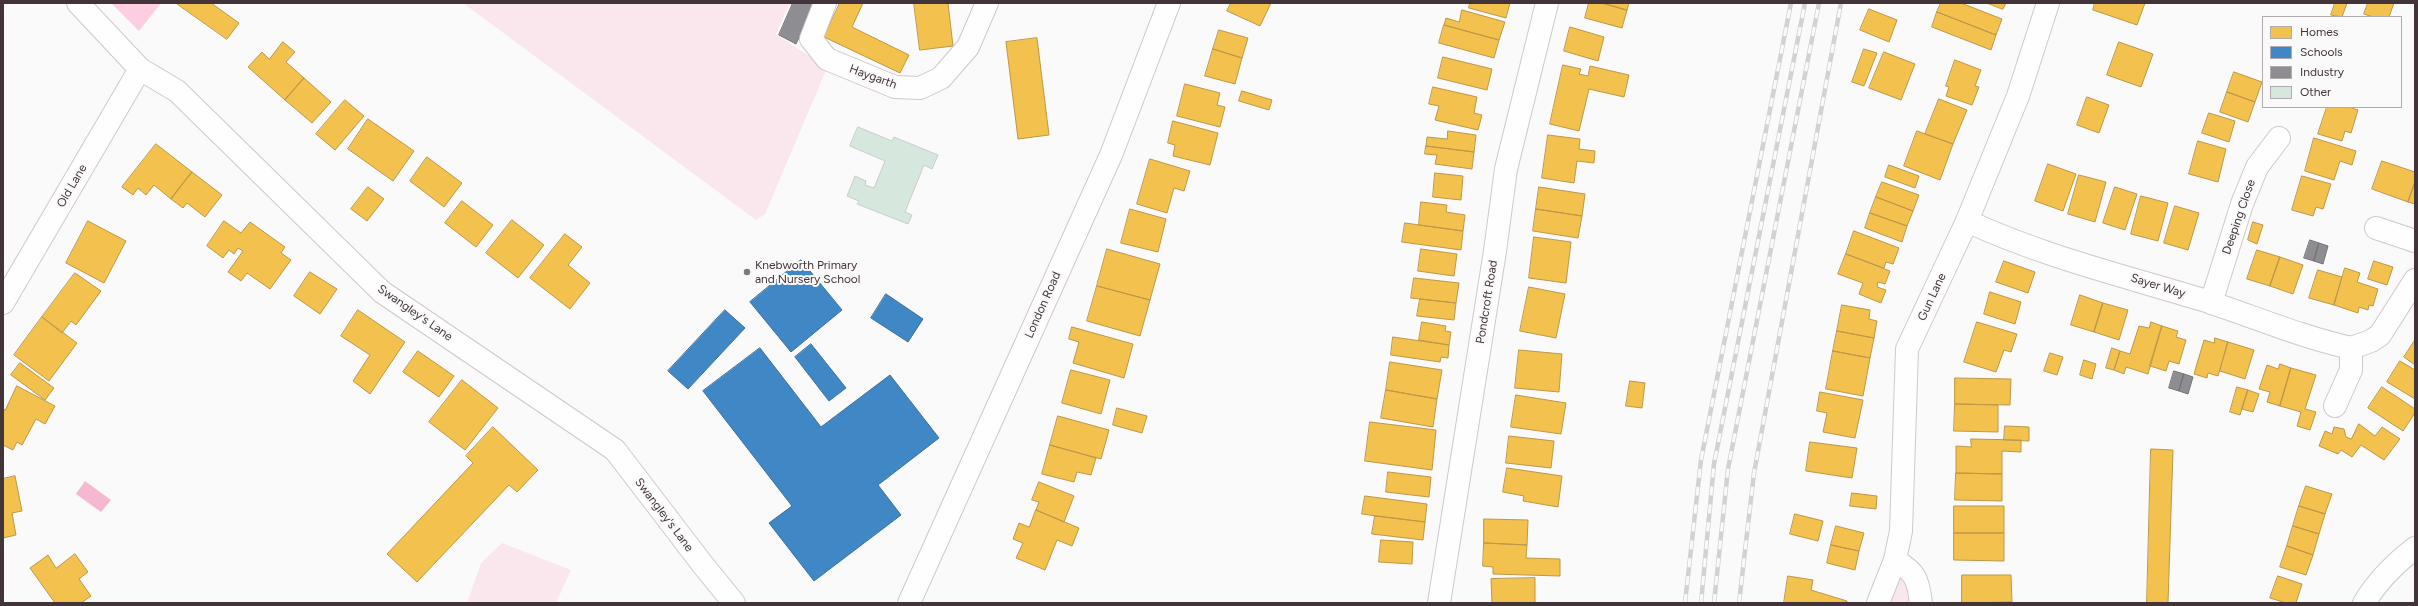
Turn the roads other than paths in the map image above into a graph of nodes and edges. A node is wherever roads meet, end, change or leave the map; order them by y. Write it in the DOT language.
graph roads {
  1 [pos="78,3"];
  2 [pos="825,3"];
  3 [pos="987,3"];
  4 [pos="1168,3"];
  5 [pos="1546,3"];
  6 [pos="2048,3"];
  7 [pos="140,69"];
  8 [pos="2280,138"];
  9 [pos="1967,222"];
  10 [pos="2376,228"];
  11 [pos="2415,241"];
  12 [pos="2415,280"];
  13 [pos="3,303"];
  14 [pos="2211,303"];
  15 [pos="2351,348"];
  16 [pos="2335,406"];
  17 [pos="2415,548"];
  18 [pos="1895,560"];
  19 [pos="734,603"];
  20 [pos="909,603"];
  21 [pos="1438,603"];
  22 [pos="1878,603"];
  23 [pos="1921,603"];
  24 [pos="2364,603"];
  1 -- 7 [label="street, Swangley's Lane"];
  2 -- 3 [label="street, Haygarth"];
  4 -- 20 [label="street, London Road"];
  5 -- 21 [label="street, Pondcroft Road"];
  6 -- 9 [label="street, Gun Lane"];
  7 -- 13 [label="street, Old Lane"];
  7 -- 19 [label="street, Swangley's Lane"];
  8 -- 14 [label="street, Deeping Close"];
  9 -- 14 [label="street, Sayer Way"];
  9 -- 18 [label="street, Gun Lane"];
  10 -- 11 [label="street"];
  12 -- 15 [label="street"];
  14 -- 15 [label="street, Sayer Way"];
  15 -- 16 [label="street"];
  17 -- 24 [label="street"];
  18 -- 22 [label="street, Gun Lane"];
  18 -- 23 [label="street"];
}
